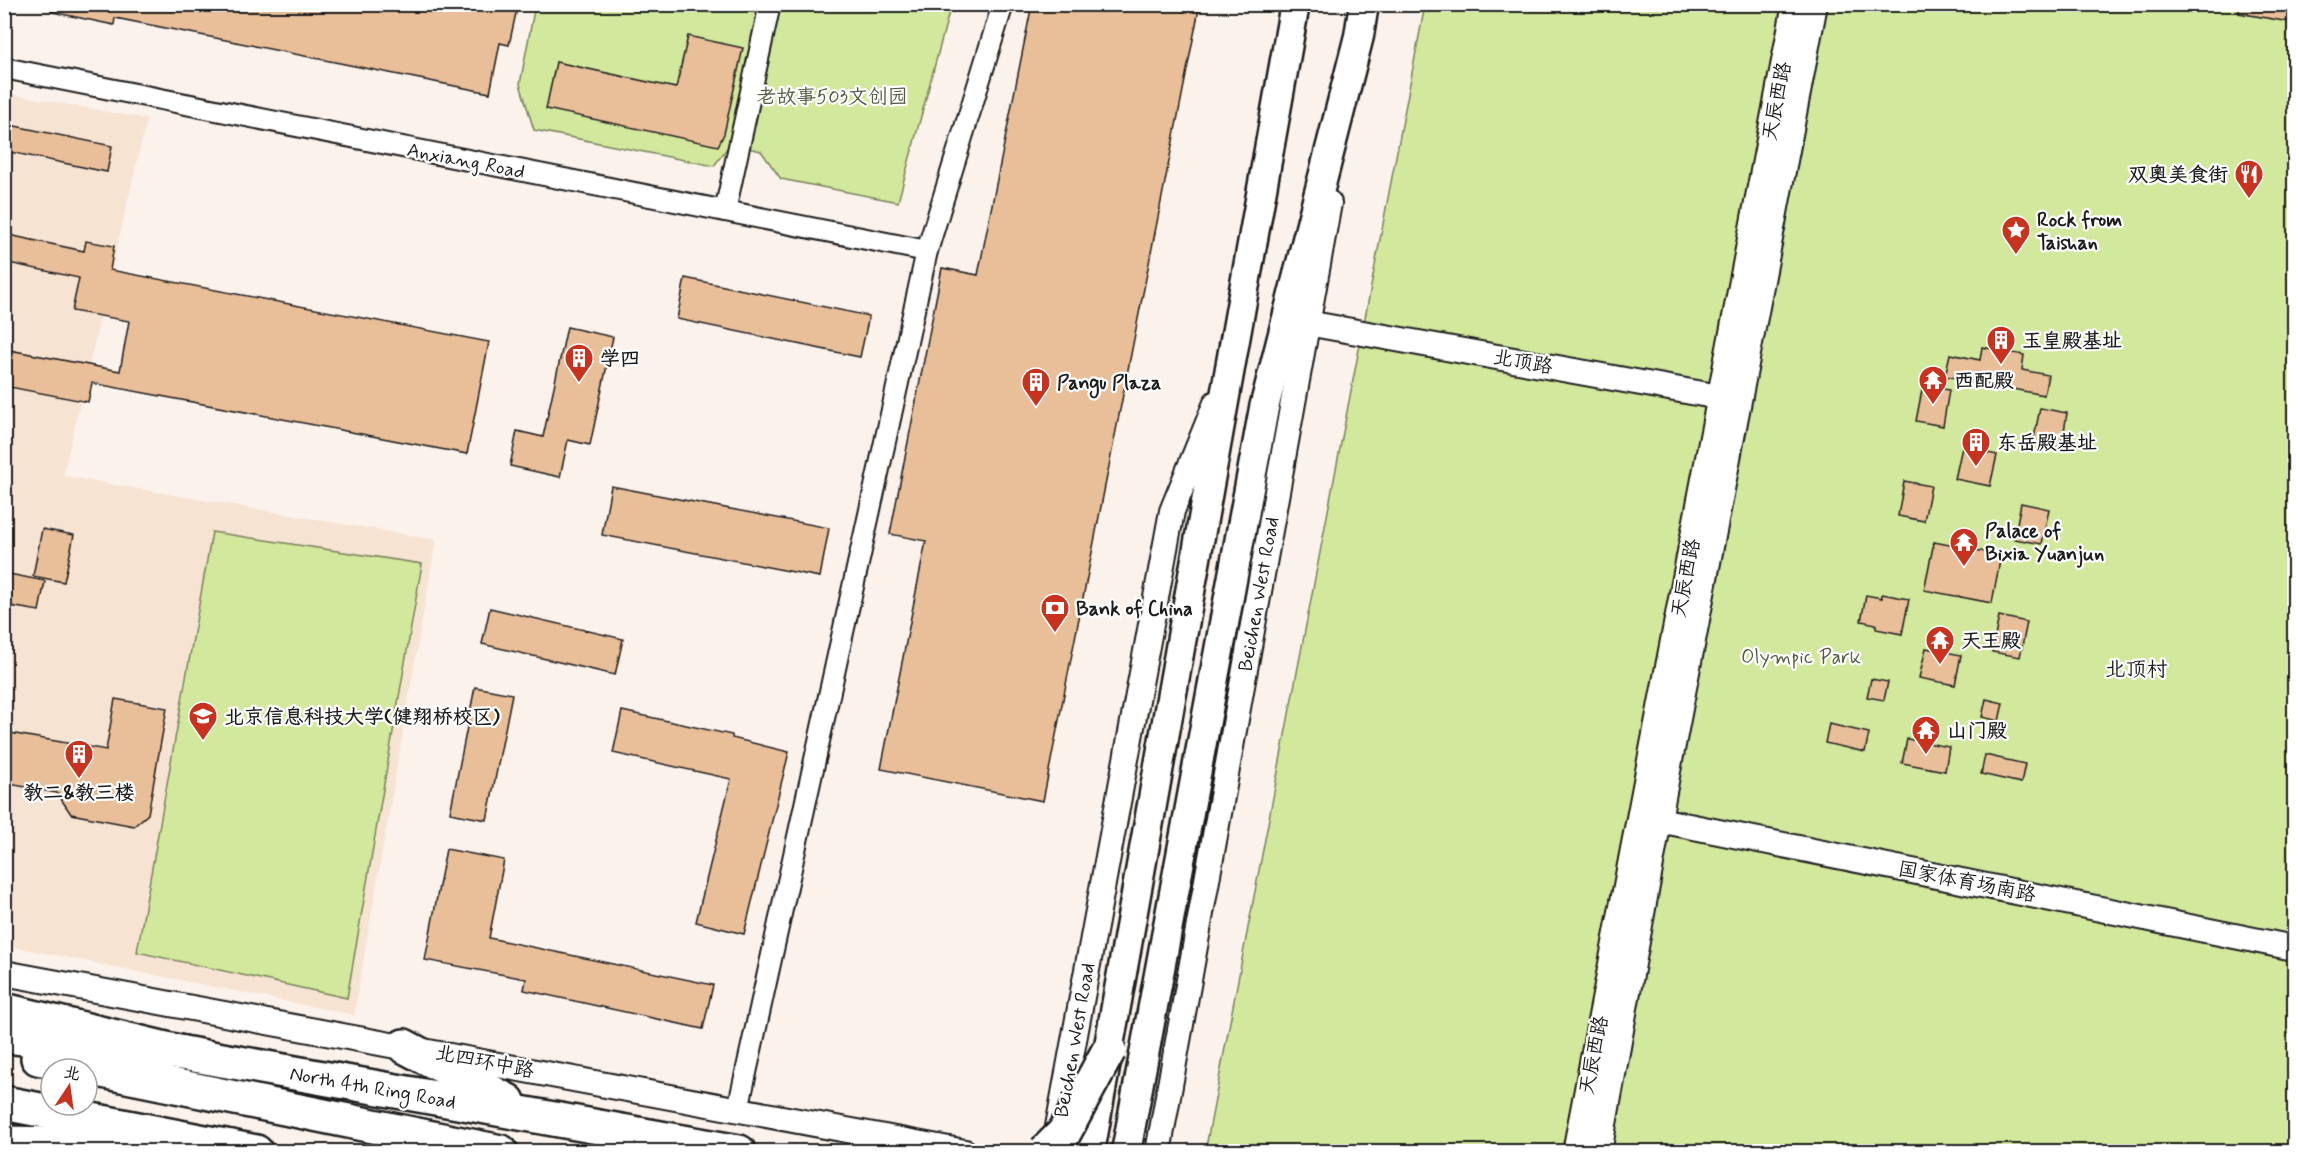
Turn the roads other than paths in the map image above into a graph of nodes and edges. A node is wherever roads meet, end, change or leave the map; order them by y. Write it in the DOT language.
graph roads {
  1 [pos="770,4"];
  2 [pos="1003,4"];
  3 [pos="1295,4"];
  4 [pos="1364,4"];
  5 [pos="1794,4"];
  6 [pos="1815,4"];
  7 [pos="1359,36"];
  8 [pos="4,68"];
  9 [pos="725,211"];
  10 [pos="927,251"];
  11 [pos="1307,322"];
  12 [pos="1230,370"];
  13 [pos="1729,399"];
  14 [pos="1649,818"];
  15 [pos="2295,948"];
  16 [pos="4,973"];
  17 [pos="4,1010"];
  18 [pos="4,1036"];
  19 [pos="404,1046"];
  20 [pos="1109,1050"];
  21 [pos="4,1051"];
  22 [pos="183,1053"];
  23 [pos="4,1103"];
  24 [pos="738,1109"];
  25 [pos="536,1116"];
  26 [pos="4,1143"];
  27 [pos="243,1149"];
  28 [pos="501,1152"];
  29 [pos="740,1152"];
  30 [pos="965,1152"];
  31 [pos="1045,1152"];
  32 [pos="1053,1152"];
  33 [pos="1090,1152"];
  34 [pos="1126,1152"];
  35 [pos="1158,1152"];
  36 [pos="1575,1152"];
  37 [pos="1599,1152"];
  1 -- 9 [label="street"];
  2 -- 10 [label="street"];
  3 -- 12 [label="main road, Beichen West Road"];
  4 -- 7 [label="main road, Beichen West Road"];
  5 -- 13 [label="street, 天辰西路"];
  6 -- 13 [label="street, 天辰西路"];
  7 -- 11 [label="street, Beichen West Road"];
  7 -- 34 [label="main road, Beichen West Road"];
  8 -- 9 [label="street, Anxiang Road"];
  9 -- 10 [label="street, Anxiang Road"];
  10 -- 24 [label="street"];
  11 -- 13 [label="street, 北顶路"];
  11 -- 35 [label="street, Beichen West Road"];
  12 -- 20 [label="main road, Beichen West Road"];
  12 -- 32 [label="street, Beichen West Road"];
  13 -- 14 [label="street, 天辰西路"];
  14 -- 15 [label="street, 国家体育场南路"];
  14 -- 36 [label="street, 天辰西路"];
  14 -- 37 [label="street, 天辰西路"];
  16 -- 19 [label="street, 北四环中路"];
  17 -- 22 [label="highway"];
  18 -- 22 [label="highway, North 4th Ring Road"];
  19 -- 24 [label="street, 北四环中路"];
  19 -- 25 [label="highway"];
  20 -- 31 [label="highway, bridge"];
  20 -- 33 [label="main road, Beichen West Road"];
  21 -- 28 [label="highway"];
  22 -- 25 [label="highway, North 4th Ring Road"];
  23 -- 27 [label="highway"];
  24 -- 30 [label="street, 北四环中路"];
  25 -- 29 [label="highway, North 4th Ring Road"];
  26 -- 27 [label="highway"];
}
